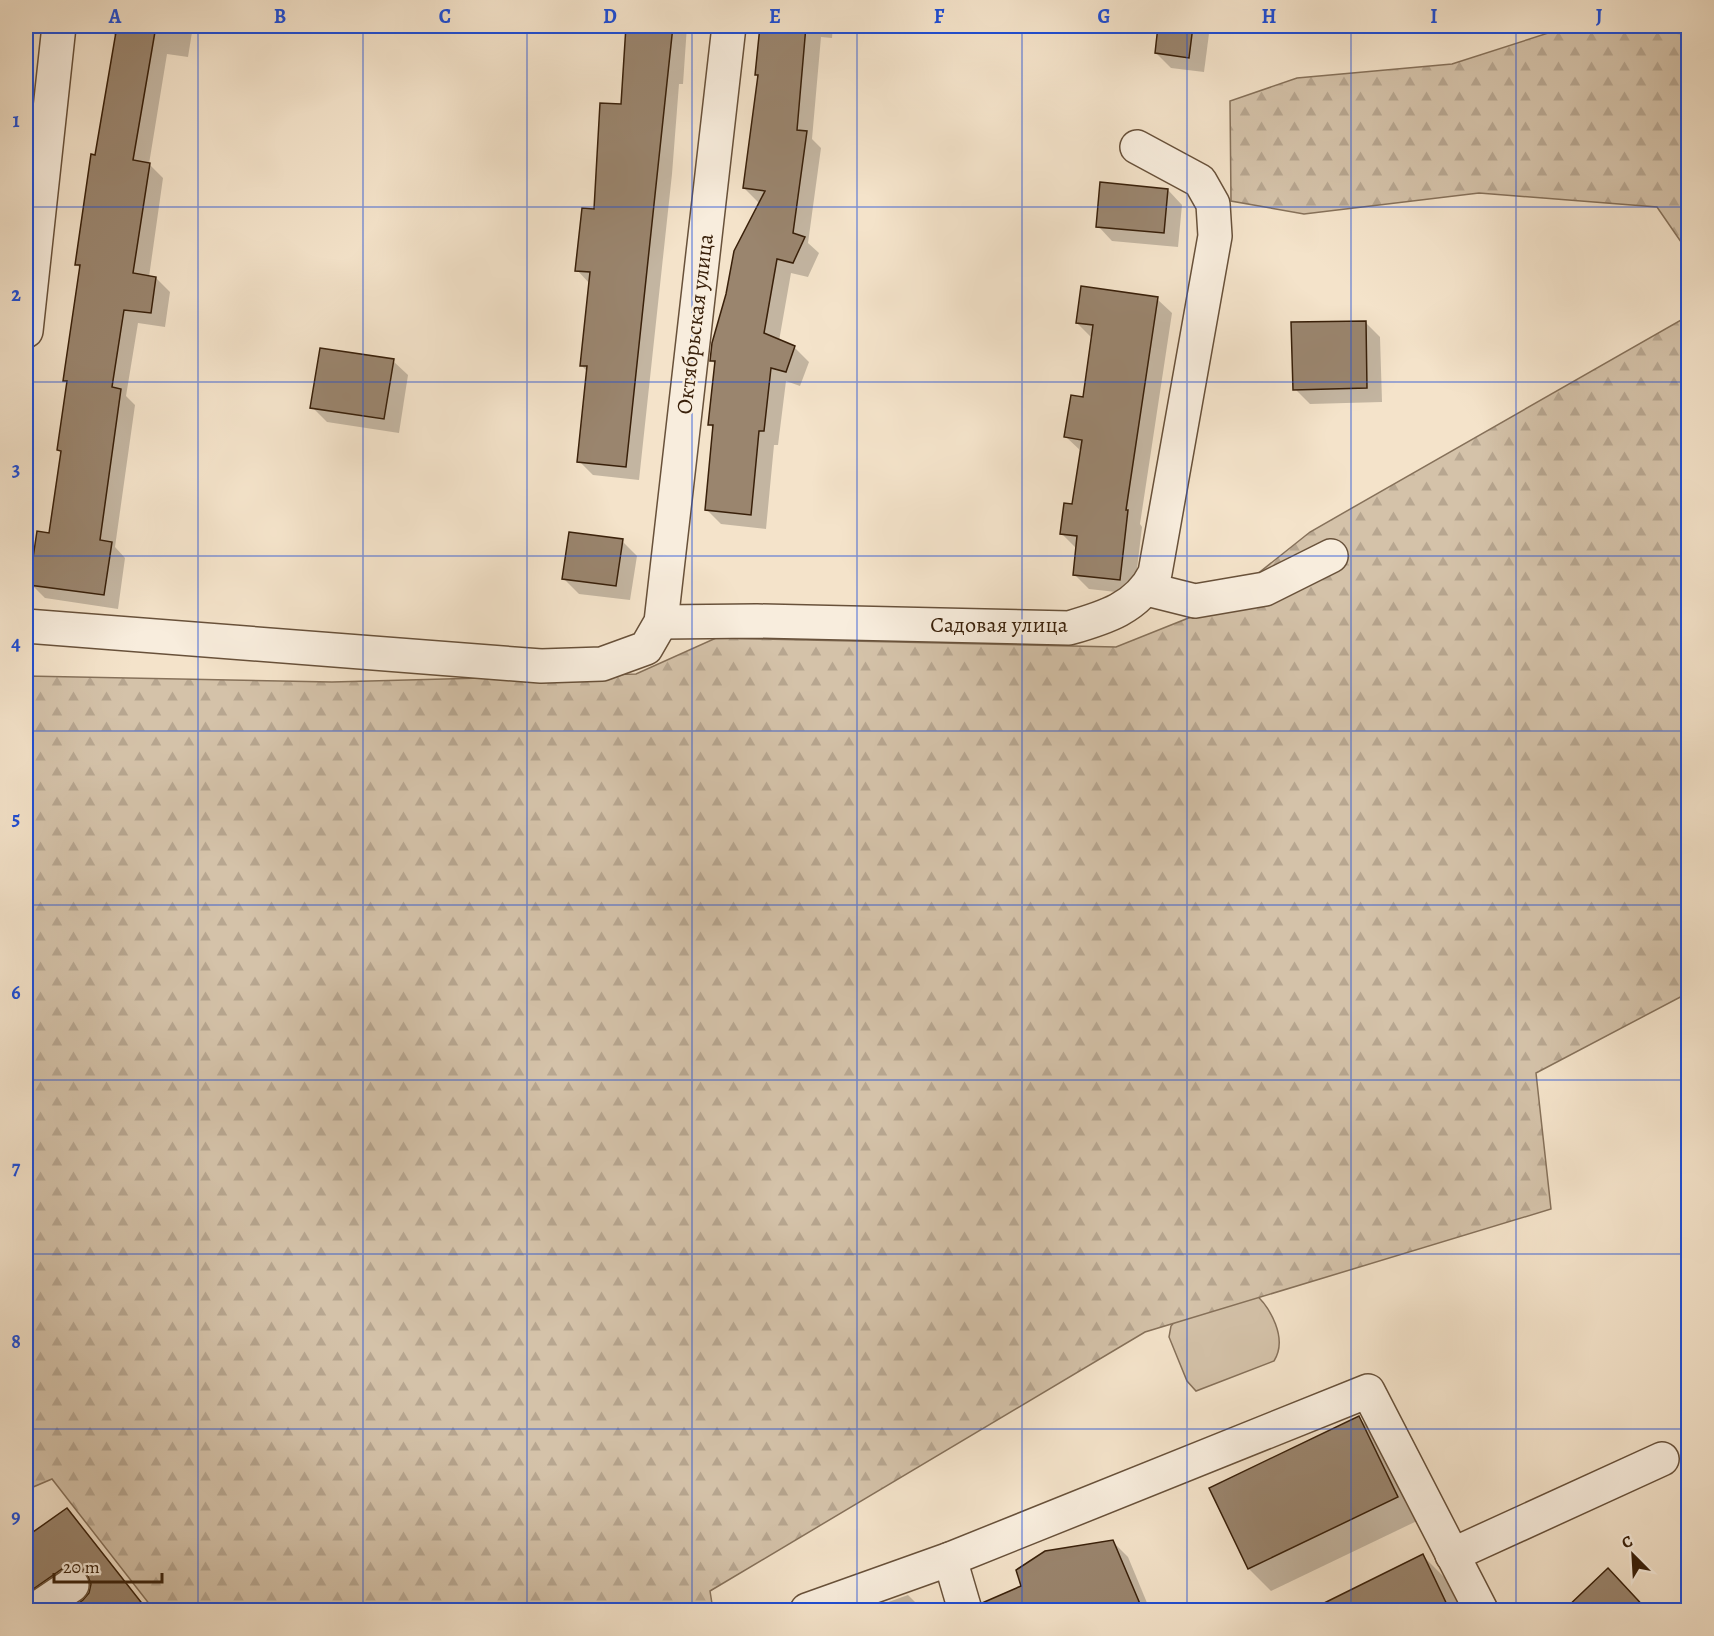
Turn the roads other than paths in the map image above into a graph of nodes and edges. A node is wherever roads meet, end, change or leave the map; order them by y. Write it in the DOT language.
graph roads {
  1 [pos="59,26"];
  2 [pos="729,26"];
  3 [pos="1137,147"];
  4 [pos="26,331"];
  5 [pos="1331,556"];
  6 [pos="1147,589"];
  7 [pos="661,622"];
  8 [pos="26,626"];
  9 [pos="1662,1459"];
  10 [pos="1452,1555"];
  11 [pos="950,1559"];
  12 [pos="72,1585"];
  13 [pos="35,1611"];
  14 [pos="807,1611"];
  15 [pos="965,1611"];
  16 [pos="1481,1611"];
  1 -- 4 [label="street"];
  2 -- 7 [label="street, Октябрьская улица"];
  3 -- 6 [label="street"];
  5 -- 6 [label="street"];
  6 -- 7 [label="street, Садовая улица"];
  7 -- 8 [label="street"];
  9 -- 10 [label="street"];
  10 -- 11 [label="street"];
  10 -- 16 [label="street"];
  11 -- 14 [label="street"];
  11 -- 15 [label="street"];
  12 -- 13 [label="street"];
}
